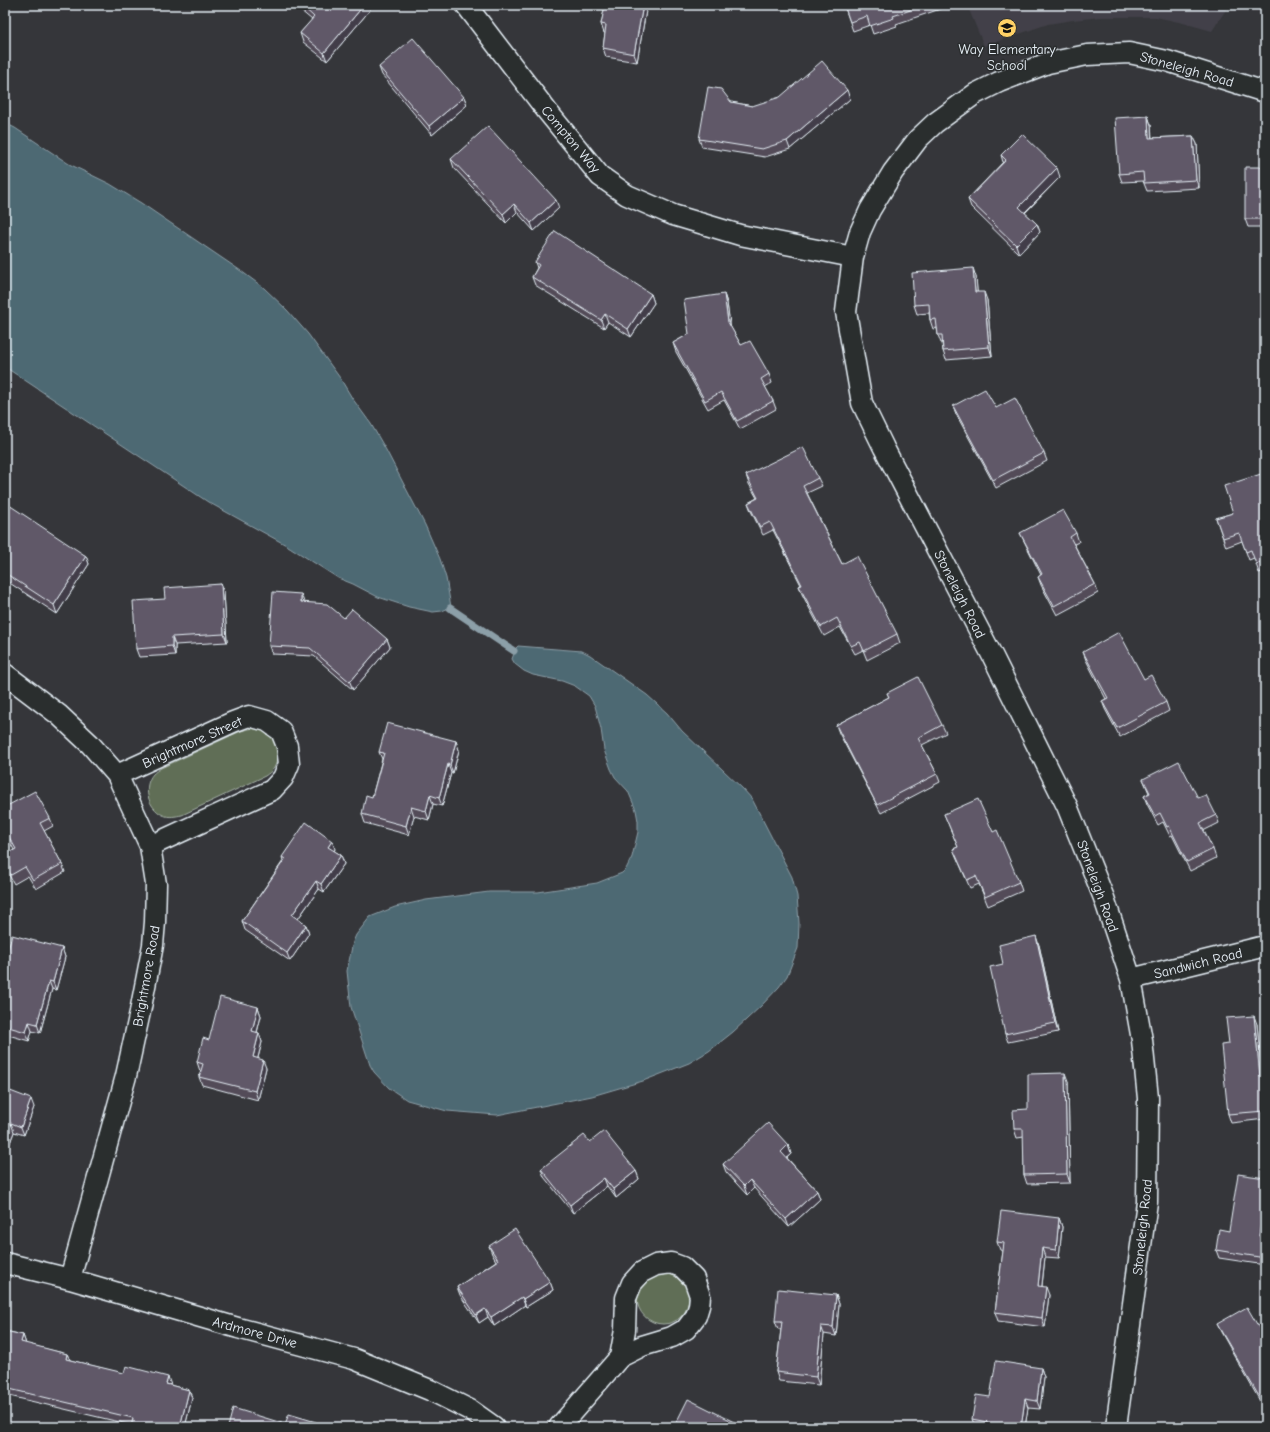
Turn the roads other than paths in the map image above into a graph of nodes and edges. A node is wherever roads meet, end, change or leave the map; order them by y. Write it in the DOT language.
graph roads {
  1 [pos="466,5"];
  2 [pos="1265,92"];
  3 [pos="853,257"];
  4 [pos="5,674"];
  5 [pos="117,775"];
  6 [pos="150,846"];
  7 [pos="1265,946"];
  8 [pos="1131,980"];
  9 [pos="5,1263"];
  10 [pos="70,1279"];
  11 [pos="620,1357"];
  12 [pos="494,1427"];
  13 [pos="559,1427"];
  14 [pos="1116,1427"];
  1 -- 3 [label="street, Compton Way"];
  2 -- 3 [label="street, Stoneleigh Road"];
  3 -- 8 [label="street, Stoneleigh Road"];
  4 -- 5 [label="street, Brightmore Road"];
  5 -- 6 [label="street, Brightmore Road"];
  5 -- 6 [label="street, Brightmore Street"];
  6 -- 10 [label="street, Brightmore Road"];
  7 -- 8 [label="street, Sandwich Road"];
  8 -- 14 [label="street, Stoneleigh Road"];
  9 -- 10 [label="street, Ardmore Drive"];
  10 -- 12 [label="street, Ardmore Drive"];
  11 -- 11 [label="street"];
  11 -- 13 [label="street"];
}
